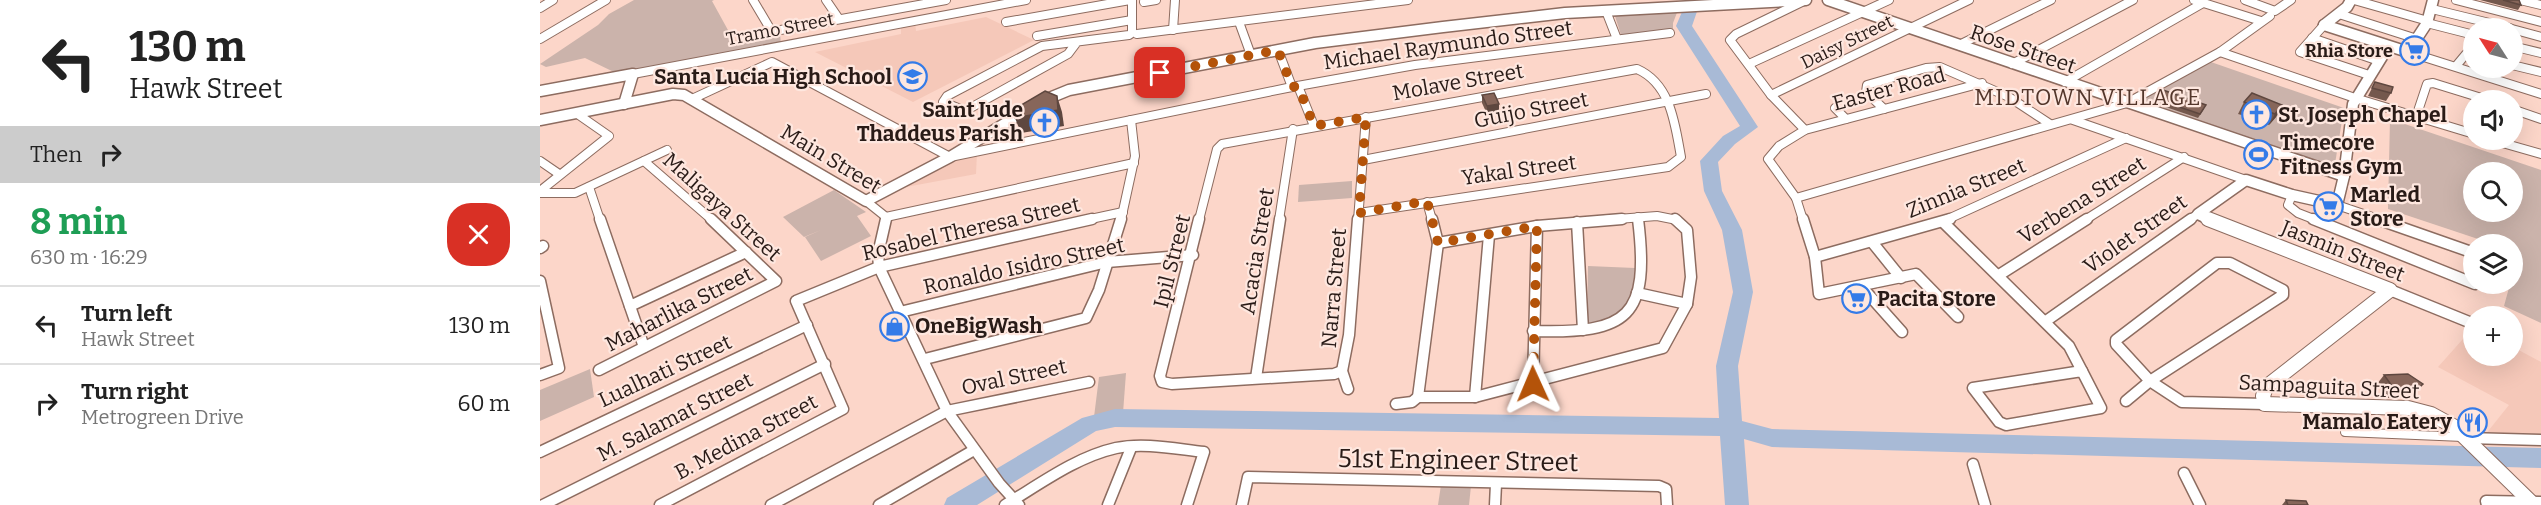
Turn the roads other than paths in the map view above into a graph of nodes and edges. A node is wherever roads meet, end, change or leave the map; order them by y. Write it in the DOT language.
graph roads {
  1 [pos="553,0"];
  2 [pos="606,0"];
  3 [pos="753,0"];
  4 [pos="826,0"];
  5 [pos="946,0"];
  6 [pos="1026,0"];
  7 [pos="1131,0"];
  8 [pos="1156,0"];
  9 [pos="1175,0"];
  10 [pos="1408,0"];
  11 [pos="1805,0"];
  12 [pos="1828,0"];
  13 [pos="1889,0"];
  14 [pos="1969,0"];
  15 [pos="2051,0"];
  16 [pos="2133,0"];
  17 [pos="2194,0"];
  18 [pos="2245,0"];
  19 [pos="2288,0"];
  20 [pos="2353,0"];
  21 [pos="2456,0"];
  22 [pos="2520,0"];
  23 [pos="1144,2"];
  24 [pos="2204,3"];
  25 [pos="2433,4"];
  26 [pos="1677,5"];
  27 [pos="2541,5"];
  28 [pos="540,8"];
  29 [pos="1606,10"];
  30 [pos="1862,12"];
  31 [pos="2339,14"];
  32 [pos="2270,16"];
  33 [pos="2477,18"];
  34 [pos="839,19"];
  35 [pos="1132,20"];
  36 [pos="2261,21"];
  37 [pos="1006,22"];
  38 [pos="1239,22"];
  39 [pos="2428,22"];
  40 [pos="2541,22"];
  41 [pos="2324,25"];
  42 [pos="1910,28"];
  43 [pos="1173,30"];
  44 [pos="772,32"];
  45 [pos="2463,32"];
  46 [pos="2523,32"];
  47 [pos="1670,33"];
  48 [pos="1137,34"];
  49 [pos="1037,36"];
  50 [pos="2541,36"];
  51 [pos="742,37"];
  52 [pos="2312,38"];
  53 [pos="540,39"];
  54 [pos="1617,39"];
  55 [pos="2417,39"];
  56 [pos="1077,42"];
  57 [pos="1959,45"];
  58 [pos="2388,47"];
  59 [pos="2523,49"];
  60 [pos="1278,50"];
  61 [pos="2220,52"];
  62 [pos="2408,52"];
  63 [pos="2541,53"];
  64 [pos="1251,55"];
  65 [pos="2463,58"];
  66 [pos="2379,61"];
  67 [pos="1749,64"];
  68 [pos="2012,64"];
  69 [pos="2456,66"];
  70 [pos="2523,67"];
  71 [pos="2541,72"];
  72 [pos="633,74"];
  73 [pos="2369,75"];
  74 [pos="2065,82"];
  75 [pos="1982,83"];
  76 [pos="1295,86"];
  77 [pos="540,91"];
  78 [pos="2463,92"];
  79 [pos="1706,94"];
  80 [pos="2541,94"];
  81 [pos="1771,95"];
  82 [pos="2355,98"];
  83 [pos="692,99"];
  84 [pos="1668,102"];
  85 [pos="2127,103"];
  86 [pos="624,104"];
  87 [pos="1835,108"];
  88 [pos="1884,109"];
  89 [pos="576,113"];
  90 [pos="2523,113"];
  91 [pos="1366,117"];
  92 [pos="2416,117"];
  93 [pos="1846,119"];
  94 [pos="2541,119"];
  95 [pos="540,120"];
  96 [pos="1131,120"];
  97 [pos="2073,120"];
  98 [pos="2050,124"];
  99 [pos="1314,126"];
  100 [pos="1293,129"];
  101 [pos="1805,130"];
  102 [pos="2463,131"];
  103 [pos="2126,138"];
  104 [pos="1218,149"];
  105 [pos="2523,149"];
  106 [pos="667,150"];
  107 [pos="2541,154"];
  108 [pos="950,156"];
  109 [pos="2184,157"];
  110 [pos="1363,160"];
  111 [pos="540,161"];
  112 [pos="644,161"];
  113 [pos="1134,163"];
  114 [pos="559,174"];
  115 [pos="2344,176"];
  116 [pos="2246,180"];
  117 [pos="589,187"];
  118 [pos="540,192"];
  119 [pos="2292,195"];
  120 [pos="1796,198"];
  121 [pos="866,201"];
  122 [pos="1427,201"];
  123 [pos="2337,205"];
  124 [pos="1123,212"];
  125 [pos="1359,213"];
  126 [pos="2199,214"];
  127 [pos="886,217"];
  128 [pos="1638,217"];
  129 [pos="1577,222"];
  130 [pos="1943,222"];
  131 [pos="1537,226"];
  132 [pos="1489,235"];
  133 [pos="1872,242"];
  134 [pos="1438,243"];
  135 [pos="2463,249"];
  136 [pos="746,252"];
  137 [pos="1193,255"];
  138 [pos="1815,257"];
  139 [pos="1107,262"];
  140 [pos="879,267"];
  141 [pos="1999,274"];
  142 [pos="1901,278"];
  143 [pos="2463,279"];
  144 [pos="776,281"];
  145 [pos="1861,286"];
  146 [pos="541,287"];
  147 [pos="2390,290"];
  148 [pos="1637,293"];
  149 [pos="796,302"];
  150 [pos="1687,304"];
  151 [pos="630,306"];
  152 [pos="900,312"];
  153 [pos="544,317"];
  154 [pos="1958,317"];
  155 [pos="2463,320"];
  156 [pos="2046,321"];
  157 [pos="807,325"];
  158 [pos="1583,330"];
  159 [pos="1533,331"];
  160 [pos="1902,332"];
  161 [pos="644,347"];
  162 [pos="925,359"];
  163 [pos="825,364"];
  164 [pos="599,370"];
  165 [pos="1342,371"];
  166 [pos="2082,371"];
  167 [pos="540,375"];
  168 [pos="1256,378"];
  169 [pos="2150,381"];
  170 [pos="1089,382"];
  171 [pos="1533,384"];
  172 [pos="1348,389"];
  173 [pos="1418,397"];
  174 [pos="1475,397"];
  175 [pos="2126,401"];
  176 [pos="1396,404"];
  177 [pos="2265,404"];
  178 [pos="947,411"];
  179 [pos="2346,432"];
  180 [pos="2468,438"];
  181 [pos="2541,440"];
  182 [pos="1131,448"];
  183 [pos="974,450"];
  184 [pos="540,452"];
  185 [pos="1973,464"];
  186 [pos="2184,473"];
  187 [pos="1496,484"];
  188 [pos="1013,503"];
  189 [pos="2536,503"];
  190 [pos="543,505"];
  191 [pos="660,505"];
  192 [pos="771,505"];
  193 [pos="879,505"];
  194 [pos="1108,505"];
  195 [pos="1187,505"];
  196 [pos="1242,505"];
  197 [pos="1495,505"];
  198 [pos="1667,505"];
  199 [pos="1985,505"];
  200 [pos="2200,505"];
  201 [pos="2487,505"];
  1 -- 28 [label="street"];
  2 -- 53 [label="street"];
  3 -- 44 [label="street"];
  4 -- 34 [label="street"];
  5 -- 34 [label="street"];
  6 -- 72 [label="street, Tramo Street"];
  7 -- 35 [label="street"];
  7 -- 37 [label="street"];
  8 -- 23 [label="street"];
  9 -- 43 [label="street"];
  10 -- 38 [label="street"];
  11 -- 26 [label="street"];
  11 -- 67 [label="street"];
  12 -- 30 [label="street, Rose Street"];
  13 -- 30 [label="street"];
  14 -- 42 [label="street, Daisy Street"];
  15 -- 57 [label="street"];
  16 -- 68 [label="street"];
  17 -- 24 [label="street"];
  18 -- 19 [label="street"];
  20 -- 31 [label="street"];
  20 -- 39 [label="street"];
  21 -- 40 [label="street"];
  22 -- 27 [label="street"];
  24 -- 36 [label="street"];
  24 -- 74 [label="street"];
  25 -- 33 [label="street"];
  25 -- 39 [label="street"];
  26 -- 29 [label="street"];
  29 -- 54 [label="street"];
  29 -- 60 [label="street"];
  30 -- 42 [label="street, Rose Street"];
  30 -- 67 [label="street"];
  31 -- 41 [label="street"];
  31 -- 55 [label="street"];
  32 -- 36 [label="street"];
  34 -- 44 [label="street"];
  35 -- 49 [label="street"];
  35 -- 56 [label="street"];
  36 -- 61 [label="street"];
  38 -- 43 [label="street"];
  38 -- 64 [label="street"];
  39 -- 45 [label="street"];
  39 -- 55 [label="street"];
  41 -- 52 [label="street"];
  41 -- 58 [label="street"];
  42 -- 57 [label="street, Rose Street"];
  42 -- 81 [label="street, Daisy Street"];
  43 -- 48 [label="street"];
  44 -- 51 [label="street"];
  46 -- 50 [label="street"];
  47 -- 54 [label="street, Michael Raymundo Street"];
  52 -- 66 [label="street"];
  52 -- 73 [label="street"];
  54 -- 76 [label="street, Michael Raymundo Street"];
  55 -- 62 [label="street"];
  56 -- 56 [label="street"];
  57 -- 68 [label="street, Rose Street"];
  58 -- 62 [label="street"];
  58 -- 66 [label="street"];
  59 -- 63 [label="street"];
  60 -- 64 [label="street"];
  60 -- 76 [label="street"];
  61 -- 82 [label="street"];
  61 -- 85 [label="street"];
  62 -- 69 [label="street"];
  64 -- 108 [label="street"];
  65 -- 69 [label="street"];
  66 -- 73 [label="street"];
  67 -- 81 [label="street"];
  68 -- 74 [label="street, Rose Street"];
  69 -- 80 [label="street"];
  70 -- 71 [label="street"];
  72 -- 77 [label="street, Tramo Street"];
  72 -- 86 [label="street"];
  73 -- 82 [label="street"];
  74 -- 85 [label="street, Rose Street"];
  75 -- 88 [label="street, Easter Road"];
  75 -- 88 [label="street"];
  75 -- 98 [label="street"];
  76 -- 96 [label="street, Michael Raymundo Street"];
  76 -- 99 [label="street"];
  78 -- 92 [label="street"];
  79 -- 84 [label="street, Guijo Street"];
  81 -- 101 [label="street"];
  82 -- 92 [label="street"];
  82 -- 115 [label="street"];
  83 -- 86 [label="street, Main Street"];
  83 -- 108 [label="street"];
  83 -- 121 [label="street, Main Street"];
  84 -- 91 [label="street, Molave Street"];
  84 -- 110 [label="street, Guijo Street"];
  84 -- 122 [label="street, Yakal Street"];
  85 -- 97 [label="street"];
  85 -- 115 [label="street, Rose Street"];
  86 -- 89 [label="street, Main Street"];
  87 -- 93 [label="street"];
  88 -- 93 [label="street, Easter Road"];
  89 -- 95 [label="street, Main Street"];
  89 -- 114 [label="street"];
  90 -- 94 [label="street"];
  91 -- 99 [label="street, Molave Street"];
  91 -- 110 [label="street, Narra Street"];
  92 -- 102 [label="street"];
  93 -- 101 [label="street, Easter Road"];
  96 -- 108 [label="street, Michael Raymundo Street"];
  96 -- 113 [label="street"];
  97 -- 98 [label="street"];
  97 -- 103 [label="street"];
  98 -- 120 [label="street"];
  99 -- 100 [label="street, Molave Street"];
  100 -- 104 [label="street, Molave Street"];
  100 -- 168 [label="street, Acacia Street"];
  101 -- 120 [label="street, Easter Road"];
  103 -- 109 [label="street"];
  103 -- 130 [label="street, Zinnia Street"];
  104 -- 137 [label="street, Ipil Street"];
  105 -- 107 [label="street"];
  106 -- 112 [label="street"];
  108 -- 121 [label="street"];
  109 -- 116 [label="street"];
  109 -- 141 [label="street, Verbena Street"];
  110 -- 125 [label="street, Narra Street"];
  111 -- 114 [label="street"];
  112 -- 117 [label="street"];
  112 -- 136 [label="street, Maligaya Street"];
  113 -- 124 [label="street"];
  113 -- 127 [label="street"];
  114 -- 118 [label="street"];
  115 -- 123 [label="street"];
  116 -- 119 [label="street"];
  116 -- 126 [label="street, Violet Street"];
  117 -- 118 [label="street"];
  117 -- 151 [label="street"];
  119 -- 123 [label="street"];
  119 -- 143 [label="street"];
  120 -- 138 [label="street"];
  121 -- 127 [label="street, Main Street"];
  122 -- 125 [label="street, Yakal Street"];
  122 -- 134 [label="street"];
  123 -- 135 [label="street"];
  124 -- 139 [label="street"];
  124 -- 140 [label="street, Rosabel Theresa Street"];
  125 -- 165 [label="street, Narra Street"];
  126 -- 147 [label="street, Jasmin Street"];
  126 -- 156 [label="street, Violet Street"];
  127 -- 140 [label="street, Main Street"];
  128 -- 129 [label="street"];
  128 -- 148 [label="street"];
  128 -- 150 [label="street"];
  129 -- 131 [label="street"];
  129 -- 158 [label="street"];
  130 -- 133 [label="street, Zinnia Street"];
  130 -- 141 [label="street"];
  131 -- 132 [label="street"];
  131 -- 159 [label="street"];
  132 -- 134 [label="street"];
  132 -- 174 [label="street"];
  133 -- 138 [label="street, Zinnia Street"];
  133 -- 142 [label="street"];
  134 -- 173 [label="street"];
  136 -- 144 [label="street, Maligaya Street"];
  136 -- 151 [label="street"];
  137 -- 139 [label="street, Ronaldo Isidro Street"];
  137 -- 168 [label="street, Ipil Street"];
  138 -- 145 [label="street"];
  139 -- 152 [label="street, Ronaldo Isidro Street"];
  139 -- 162 [label="street"];
  140 -- 149 [label="street, Rosabel Theresa Street"];
  140 -- 152 [label="street"];
  141 -- 156 [label="street"];
  142 -- 145 [label="street"];
  142 -- 154 [label="street"];
  144 -- 161 [label="street, Maharlika Street"];
  145 -- 160 [label="street"];
  146 -- 153 [label="street"];
  147 -- 155 [label="street, Jasmin Street"];
  147 -- 177 [label="street"];
  148 -- 150 [label="street"];
  148 -- 158 [label="street"];
  149 -- 157 [label="street, B. Medina Street"];
  150 -- 171 [label="street"];
  151 -- 161 [label="street"];
  152 -- 162 [label="street"];
  153 -- 167 [label="street"];
  156 -- 166 [label="street"];
  157 -- 163 [label="street, B. Medina Street"];
  157 -- 184 [label="street, Lualhati Street"];
  158 -- 159 [label="street"];
  159 -- 171 [label="street"];
  161 -- 164 [label="street, Maharlika Street"];
  162 -- 178 [label="street"];
  163 -- 190 [label="street, M. Salamat Street"];
  163 -- 191 [label="street, B. Medina Street"];
  165 -- 168 [label="street"];
  165 -- 172 [label="street, Narra Street"];
  166 -- 166 [label="street"];
  169 -- 169 [label="street"];
  169 -- 175 [label="street"];
  169 -- 177 [label="street, Sampaguita Street"];
  170 -- 178 [label="street, Oval Street"];
  171 -- 174 [label="street"];
  173 -- 174 [label="street"];
  173 -- 176 [label="street"];
  177 -- 180 [label="street, Sampaguita Street"];
  178 -- 183 [label="street"];
  178 -- 192 [label="street, Oval Street"];
  179 -- 180 [label="street"];
  180 -- 181 [label="street"];
  180 -- 189 [label="street, Sampaguita Street"];
  182 -- 188 [label="street"];
  182 -- 194 [label="street"];
  182 -- 195 [label="street"];
  183 -- 188 [label="street"];
  183 -- 193 [label="street"];
  185 -- 199 [label="street"];
  186 -- 200 [label="street"];
  187 -- 196 [label="street, 51st Engineer Street"];
  187 -- 197 [label="street"];
  187 -- 198 [label="street, 51st Engineer Street"];
  189 -- 201 [label="street"];
}
